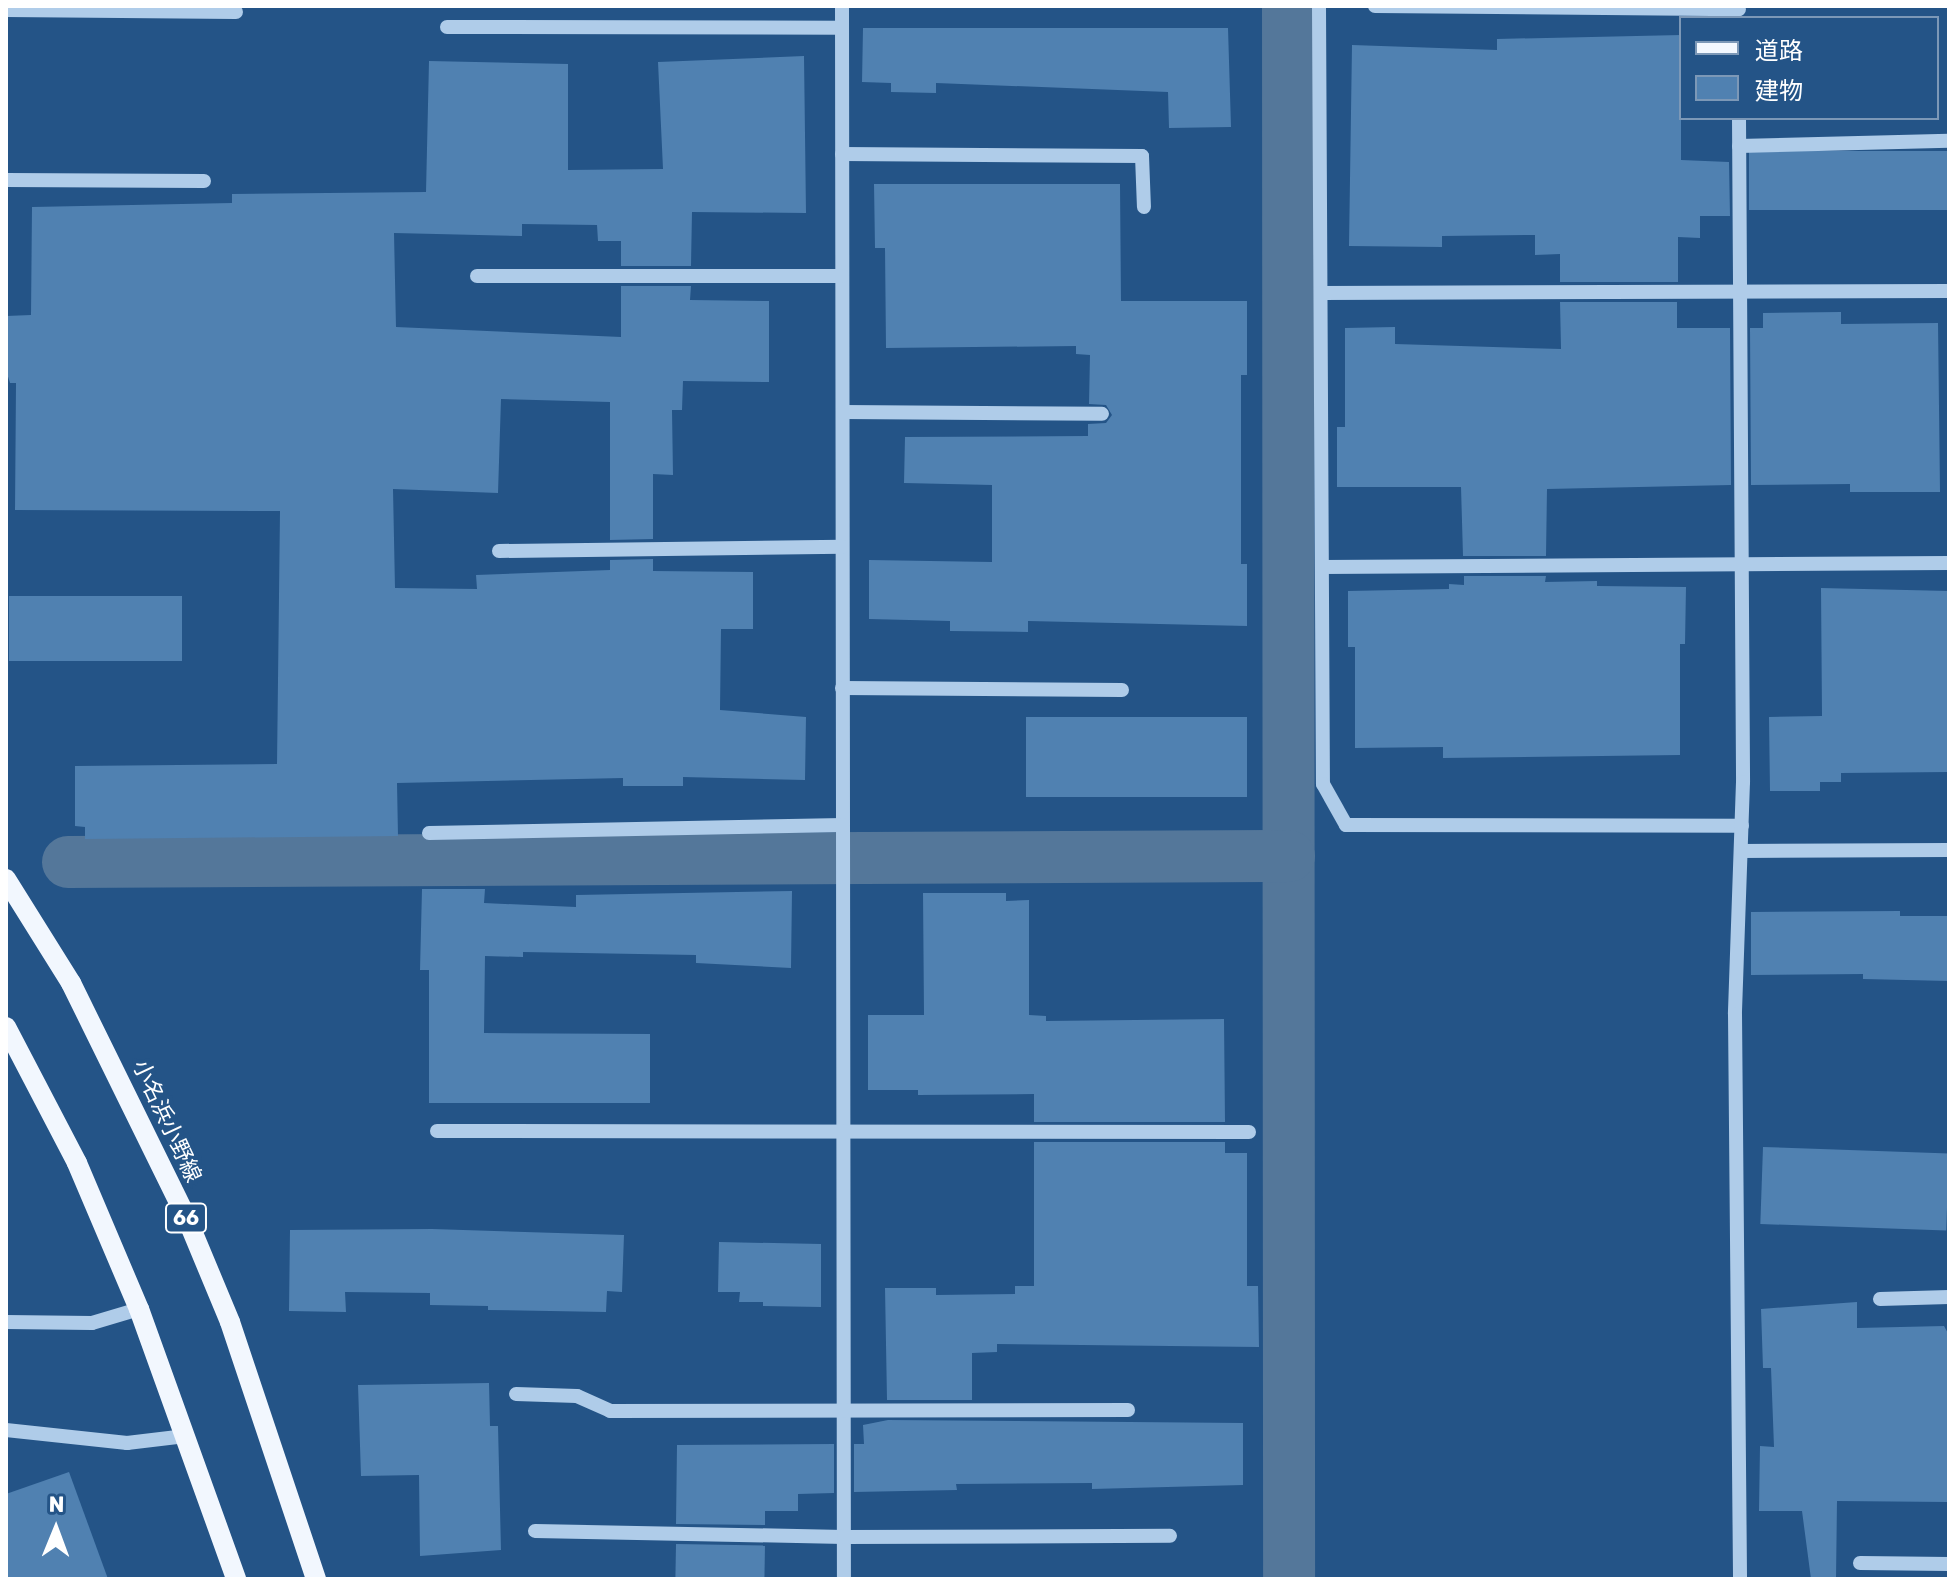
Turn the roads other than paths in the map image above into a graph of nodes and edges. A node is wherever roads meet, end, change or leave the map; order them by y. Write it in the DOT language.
graph roads {
  1 [pos="842,6"];
  2 [pos="1319,6"];
  3 [pos="1375,6"];
  4 [pos="1534,6"];
  5 [pos="6,10"];
  6 [pos="1739,11"];
  7 [pos="236,12"];
  8 [pos="447,27"];
  9 [pos="842,28"];
  10 [pos="1739,120"];
  11 [pos="1949,141"];
  12 [pos="1739,146"];
  13 [pos="842,154"];
  14 [pos="6,180"];
  15 [pos="204,181"];
  16 [pos="1144,207"];
  17 [pos="477,276"];
  18 [pos="842,276"];
  19 [pos="1740,291"];
  20 [pos="1949,291"];
  21 [pos="1321,293"];
  22 [pos="843,412"];
  23 [pos="1102,414"];
  24 [pos="842,547"];
  25 [pos="499,551"];
  26 [pos="1949,563"];
  27 [pos="1741,565"];
  28 [pos="1322,567"];
  29 [pos="842,688"];
  30 [pos="1122,690"];
  31 [pos="843,825"];
  32 [pos="1742,826"];
  33 [pos="429,833"];
  34 [pos="1949,850"];
  35 [pos="1741,851"];
  36 [pos="6,879"];
  37 [pos="6,1027"];
  38 [pos="437,1131"];
  39 [pos="842,1131"];
  40 [pos="1249,1132"];
  41 [pos="1949,1297"];
  42 [pos="1880,1299"];
  43 [pos="139,1309"];
  44 [pos="6,1322"];
  45 [pos="516,1394"];
  46 [pos="844,1409"];
  47 [pos="1128,1410"];
  48 [pos="6,1430"];
  49 [pos="186,1436"];
  50 [pos="535,1531"];
  51 [pos="1170,1536"];
  52 [pos="844,1537"];
  53 [pos="1860,1563"];
  54 [pos="1949,1564"];
  55 [pos="236,1579"];
  56 [pos="316,1579"];
  57 [pos="844,1579"];
  58 [pos="1740,1579"];
  1 -- 9 [label="street"];
  2 -- 21 [label="street"];
  3 -- 4 [label="street"];
  4 -- 6 [label="street"];
  5 -- 7 [label="street"];
  8 -- 9 [label="street"];
  9 -- 13 [label="street"];
  10 -- 12 [label="street"];
  11 -- 12 [label="street"];
  12 -- 19 [label="street"];
  13 -- 16 [label="street"];
  13 -- 18 [label="street"];
  14 -- 15 [label="street"];
  17 -- 18 [label="street"];
  18 -- 22 [label="street"];
  19 -- 20 [label="street"];
  19 -- 21 [label="street"];
  19 -- 27 [label="street"];
  21 -- 28 [label="street"];
  22 -- 23 [label="street"];
  22 -- 24 [label="street"];
  24 -- 25 [label="street"];
  24 -- 29 [label="street"];
  26 -- 27 [label="street"];
  27 -- 28 [label="street"];
  27 -- 32 [label="street"];
  28 -- 32 [label="street"];
  29 -- 30 [label="street"];
  29 -- 31 [label="street"];
  31 -- 33 [label="street"];
  31 -- 39 [label="street"];
  32 -- 35 [label="street"];
  34 -- 35 [label="street"];
  35 -- 58 [label="street"];
  36 -- 56 [label="main road, 小名浜小野線 / 66"];
  37 -- 43 [label="main road"];
  38 -- 39 [label="street"];
  39 -- 40 [label="street"];
  39 -- 46 [label="street"];
  41 -- 42 [label="street"];
  43 -- 44 [label="street"];
  43 -- 49 [label="main road"];
  45 -- 46 [label="street"];
  46 -- 47 [label="street"];
  46 -- 52 [label="street"];
  48 -- 49 [label="street"];
  49 -- 55 [label="main road"];
  50 -- 52 [label="street"];
  51 -- 52 [label="street"];
  52 -- 57 [label="street"];
  53 -- 54 [label="street"];
}
